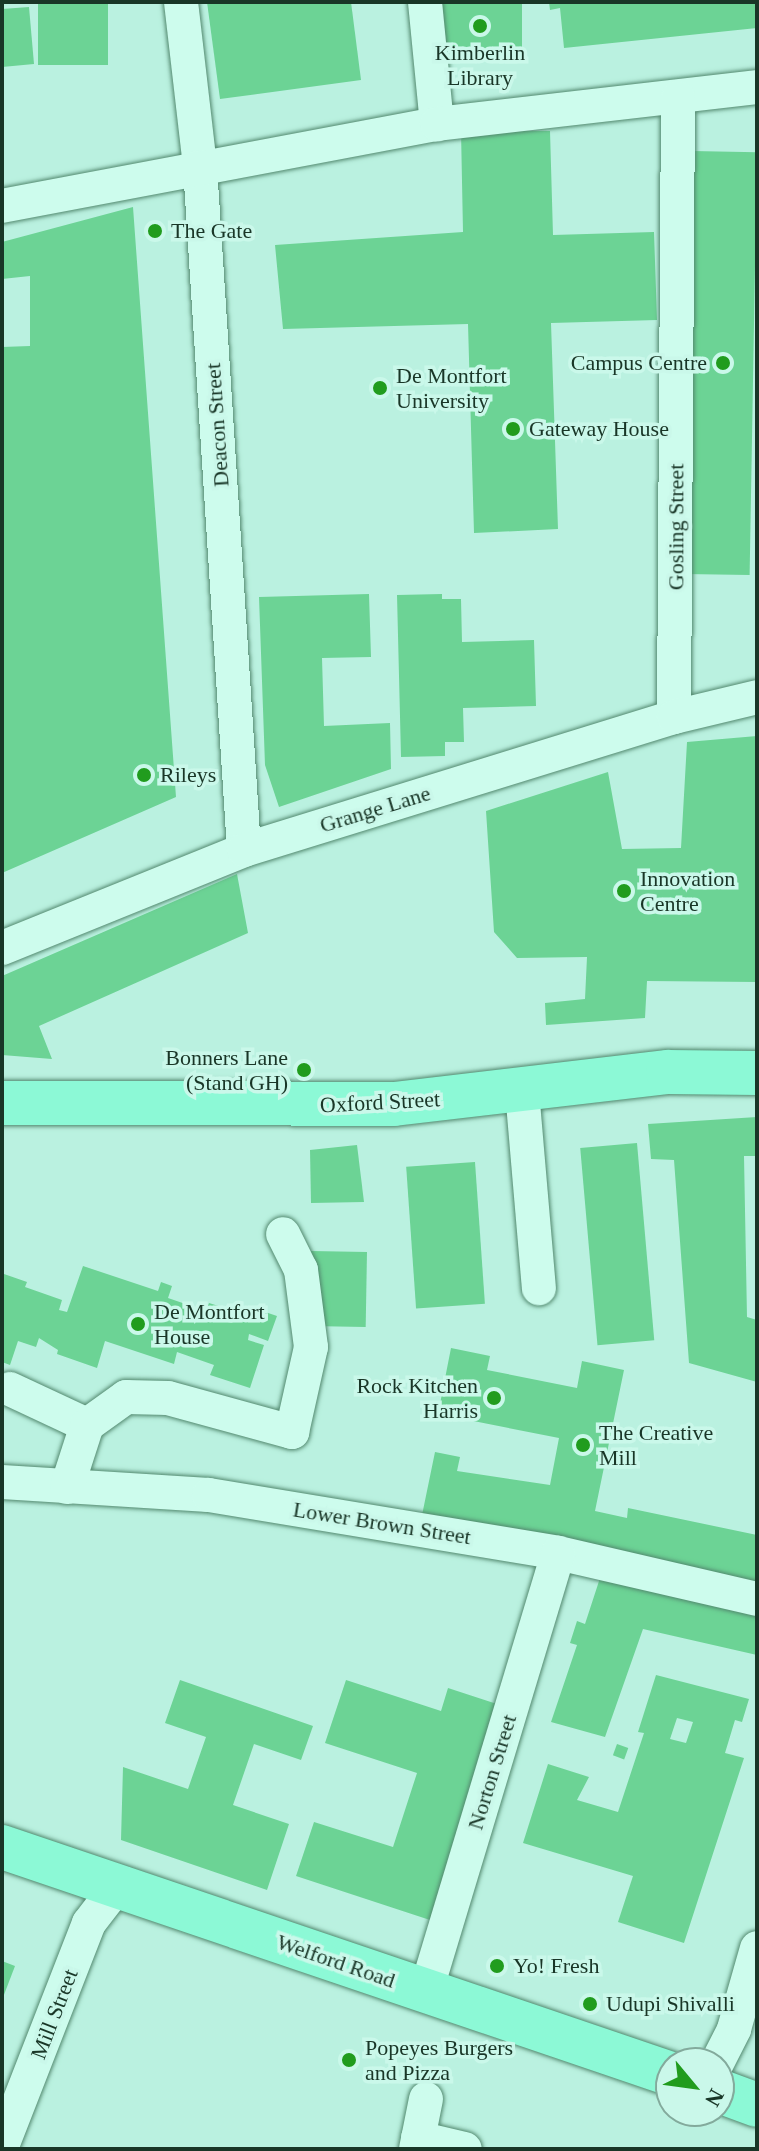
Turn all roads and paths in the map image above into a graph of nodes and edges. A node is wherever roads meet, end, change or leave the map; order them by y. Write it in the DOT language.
graph roads {
  1 [pos="181,2"];
  2 [pos="425,2"];
  3 [pos="757,87"];
  4 [pos="691,96"];
  5 [pos="437,124"];
  6 [pos="200,167"];
  7 [pos="2,206"];
  8 [pos="757,697"];
  9 [pos="674,717"];
  10 [pos="244,850"];
  11 [pos="2,948"];
  12 [pos="757,1073"];
  13 [pos="522,1091"];
  14 [pos="2,1103"];
  15 [pos="283,1234"];
  16 [pos="539,1288"];
  17 [pos="10,1389"];
  18 [pos="87,1425"];
  19 [pos="2,1482"];
  20 [pos="67,1487"];
  21 [pos="558,1553"];
  22 [pos="757,1599"];
  23 [pos="2,1847"];
  24 [pos="116,1888"];
  25 [pos="757,1948"];
  26 [pos="426,1991"];
  27 [pos="725,2047"];
  28 [pos="655,2069"];
  29 [pos="735,2097"];
  30 [pos="426,2099"];
  31 [pos="757,2105"];
  32 [pos="417,2144"];
  33 [pos="2,2146"];
  34 [pos="465,2149"];
  1 -- 6 [label="street, Deacon Street"];
  2 -- 5 [label="street"];
  3 -- 4 [label="street"];
  4 -- 5 [label="street"];
  4 -- 9 [label="street, Gosling Street"];
  5 -- 6 [label="street"];
  6 -- 7 [label="street"];
  6 -- 10 [label="street, Deacon Street"];
  8 -- 9 [label="street, Grange Lane"];
  9 -- 10 [label="street, Grange Lane"];
  10 -- 11 [label="street, Grange Lane"];
  12 -- 13 [label="main road, Oxford Street"];
  13 -- 14 [label="main road, Oxford Street"];
  13 -- 16 [label="street"];
  15 -- 18 [label="street"];
  17 -- 18 [label="street"];
  18 -- 20 [label="street"];
  19 -- 20 [label="street, Lower Brown Street"];
  20 -- 21 [label="street, Lower Brown Street"];
  21 -- 22 [label="street, Lower Brown Street"];
  21 -- 26 [label="street, Norton Street"];
  23 -- 24 [label="main road, Welford Road"];
  24 -- 26 [label="main road, Welford Road"];
  24 -- 33 [label="street, Mill Street"];
  25 -- 27 [label="street"];
  26 -- 28 [label="main road, Welford Road"];
  29 -- 31 [label="main road"];
  30 -- 32 [label="street"];
  32 -- 34 [label="street"];
}
